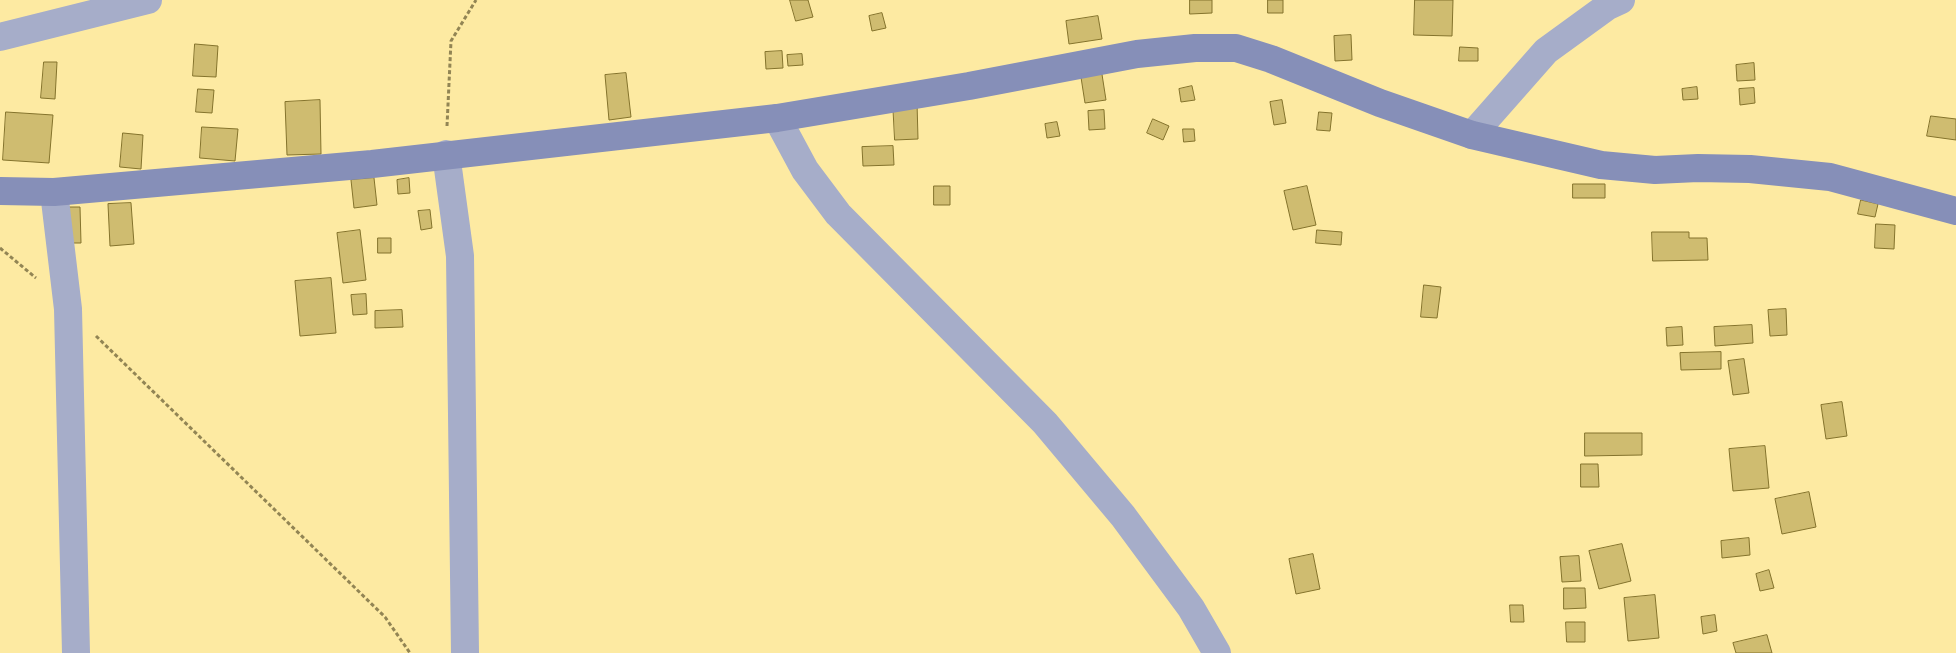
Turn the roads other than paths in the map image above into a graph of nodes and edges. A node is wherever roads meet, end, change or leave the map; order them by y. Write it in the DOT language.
graph roads {
  1 [pos="148,0"];
  2 [pos="1621,0"];
  3 [pos="0,37"];
  4 [pos="777,118"];
  5 [pos="1472,135"];
  6 [pos="446,154"];
  7 [pos="0,191"];
  8 [pos="54,192"];
  9 [pos="1956,211"];
  10 [pos="76,653"];
  11 [pos="465,653"];
  12 [pos="1217,653"];
  1 -- 3 [label="street"];
  2 -- 5 [label="street"];
  4 -- 5 [label="main road"];
  4 -- 6 [label="main road"];
  4 -- 12 [label="street"];
  5 -- 9 [label="main road"];
  6 -- 8 [label="main road"];
  6 -- 11 [label="street"];
  7 -- 8 [label="main road"];
  8 -- 10 [label="street"];
}
